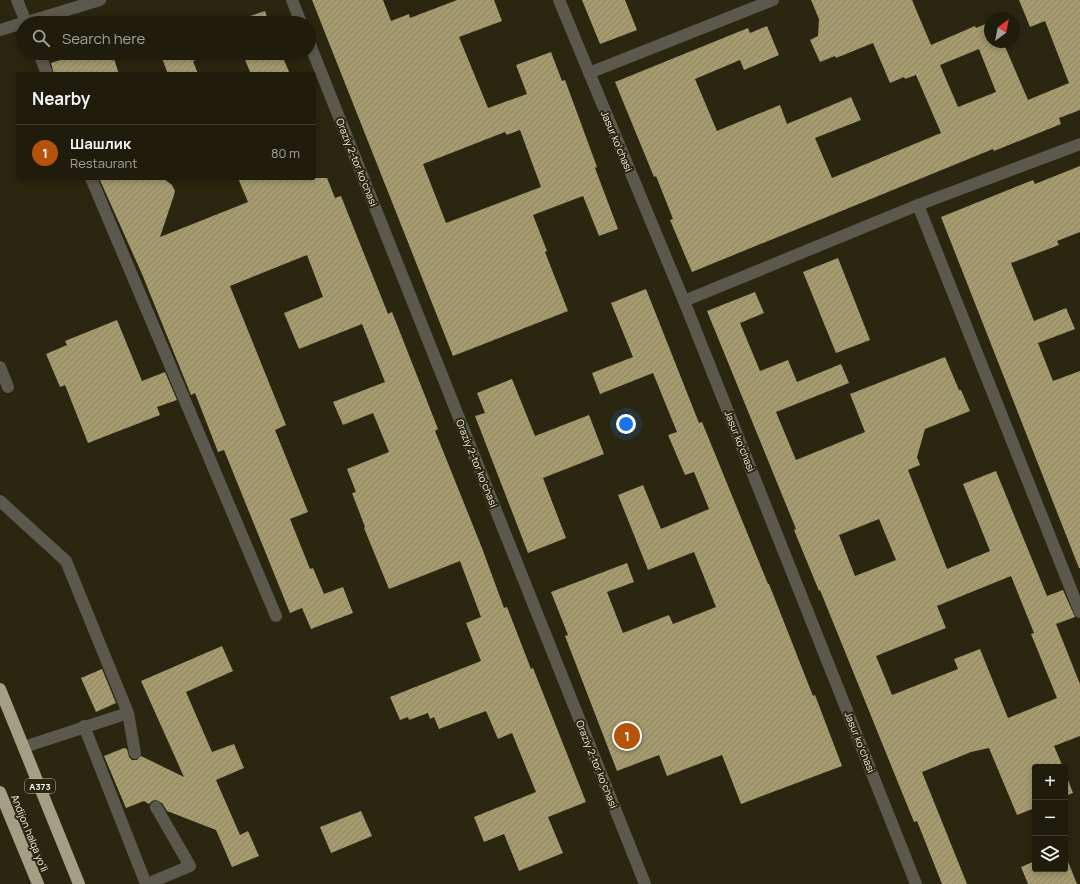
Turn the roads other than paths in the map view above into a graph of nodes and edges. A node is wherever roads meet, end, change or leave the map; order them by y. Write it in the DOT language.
graph roads {
  1 [pos="17,0"];
  2 [pos="100,0"];
  3 [pos="292,0"];
  4 [pos="559,0"];
  5 [pos="773,0"];
  6 [pos="23,16"];
  7 [pos="48,16"];
  8 [pos="299,16"];
  9 [pos="16,26"];
  10 [pos="0,30"];
  11 [pos="41,60"];
  12 [pos="316,60"];
  13 [pos="46,72"];
  14 [pos="589,73"];
  15 [pos="1080,144"];
  16 [pos="92,180"];
  17 [pos="918,205"];
  18 [pos="684,301"];
  19 [pos="0,367"];
  20 [pos="8,387"];
  21 [pos="0,502"];
  22 [pos="1080,612"];
  23 [pos="276,616"];
  24 [pos="0,689"];
  25 [pos="128,713"];
  26 [pos="84,726"];
  27 [pos="24,747"];
  28 [pos="135,753"];
  29 [pos="0,792"];
  30 [pos="156,807"];
  31 [pos="38,884"];
  32 [pos="79,884"];
  33 [pos="146,884"];
  34 [pos="645,884"];
  35 [pos="916,884"];
  1 -- 6 [label="street"];
  2 -- 7 [label="street"];
  3 -- 8 [label="street"];
  4 -- 14 [label="street, Jasur koʻchasi"];
  5 -- 14 [label="street"];
  9 -- 10 [label="street"];
  11 -- 13 [label="street"];
  12 -- 34 [label="street, Oraziy 2-tor koʻchasi"];
  14 -- 18 [label="street, Jasur koʻchasi"];
  15 -- 17 [label="street"];
  16 -- 23 [label="street"];
  17 -- 18 [label="street"];
  17 -- 22 [label="street"];
  18 -- 35 [label="street, Jasur koʻchasi"];
  19 -- 20 [label="street"];
  21 -- 25 [label="street"];
  24 -- 27 [label="highway, A373"];
  25 -- 26 [label="street"];
  25 -- 28 [label="street"];
  26 -- 27 [label="street"];
  26 -- 33 [label="street"];
  27 -- 32 [label="highway, A373"];
  29 -- 31 [label="highway, Andijon halqa yo‘li"];
  30 -- 33 [label="street"];
}
